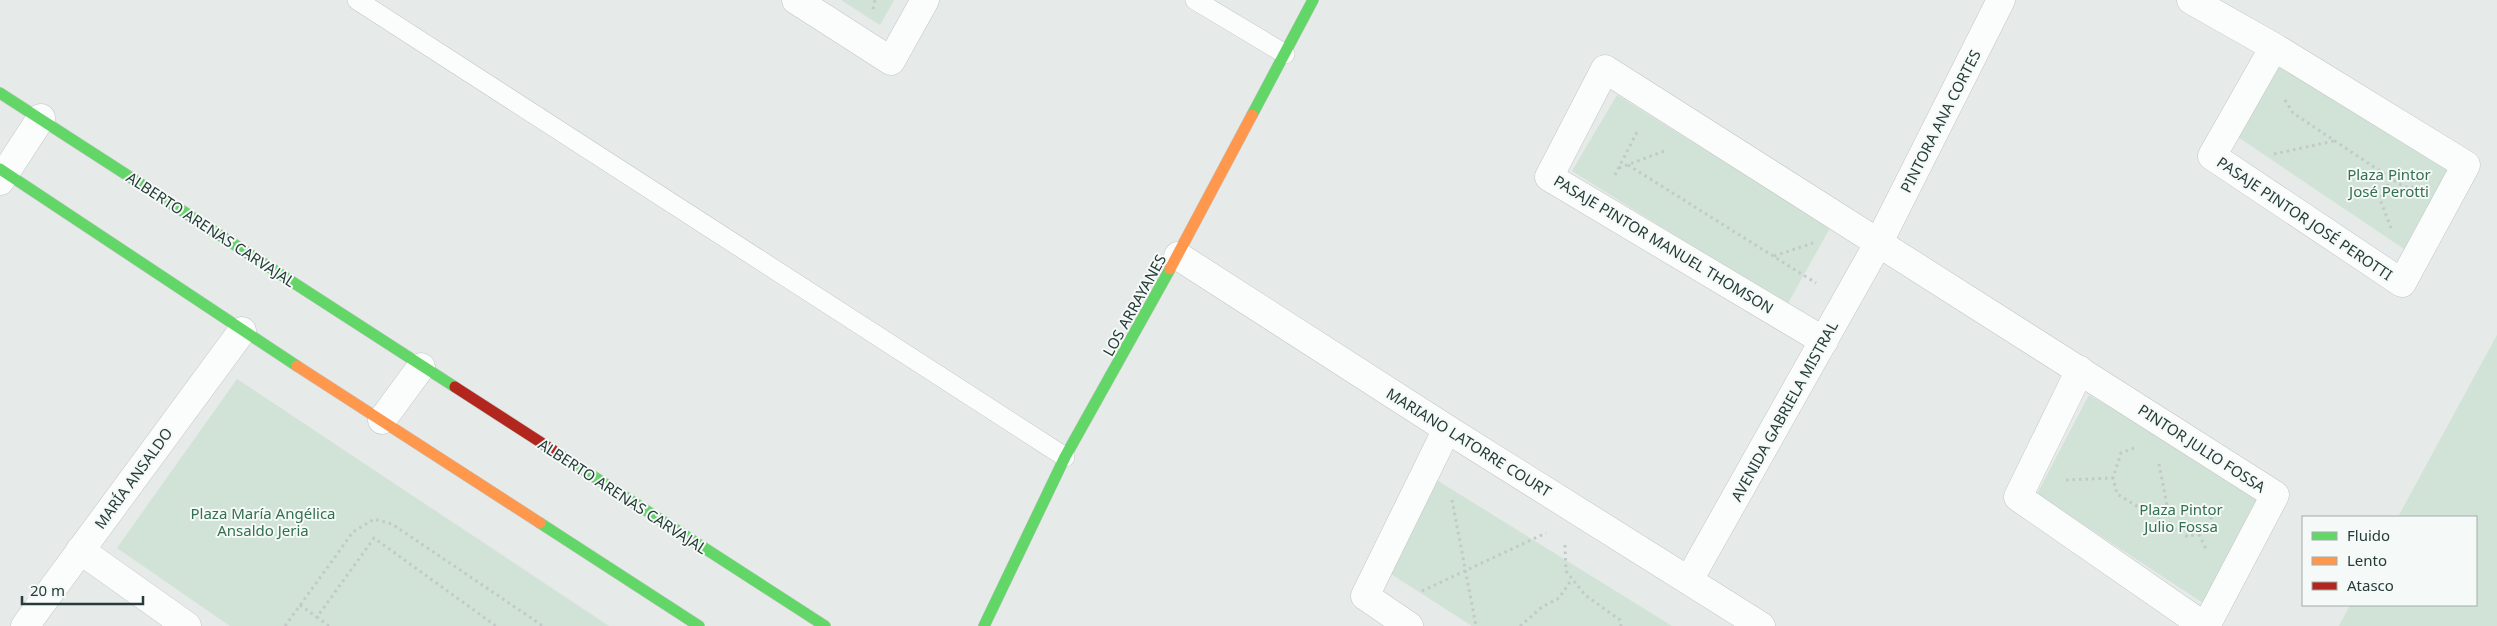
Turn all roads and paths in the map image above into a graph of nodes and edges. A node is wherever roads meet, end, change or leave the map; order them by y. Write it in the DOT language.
graph roads {
  1 [pos="357,0"];
  2 [pos="796,0"];
  3 [pos="925,0"];
  4 [pos="1195,0"];
  5 [pos="1313,0"];
  6 [pos="2001,0"];
  7 [pos="2191,0"];
  8 [pos="1285,54"];
  9 [pos="2269,56"];
  10 [pos="0,93"];
  11 [pos="1654,100"];
  12 [pos="41,118"];
  13 [pos="1707,133"];
  14 [pos="2335,141"];
  15 [pos="2225,164"];
  16 [pos="1628,165"];
  17 [pos="1618,169"];
  18 [pos="2,174"];
  19 [pos="2455,186"];
  20 [pos="1600,206"];
  21 [pos="1879,242"];
  22 [pos="1178,256"];
  23 [pos="1846,302"];
  24 [pos="242,331"];
  25 [pos="1824,341"];
  26 [pos="422,367"];
  27 [pos="2080,370"];
  28 [pos="382,420"];
  29 [pos="1447,429"];
  30 [pos="2141,450"];
  31 [pos="1065,457"];
  32 [pos="2165,464"];
  33 [pos="2113,478"];
  34 [pos="2025,483"];
  35 [pos="1452,498"];
  36 [pos="2211,498"];
  37 [pos="2218,504"];
  38 [pos="2269,508"];
  39 [pos="1574,520"];
  40 [pos="2172,526"];
  41 [pos="80,550"];
  42 [pos="1572,579"];
  43 [pos="1689,580"];
  44 [pos="300,604"];
  45 [pos="1384,609"];
  46 [pos="317,617"];
  47 [pos="688,623"];
  48 [pos="25,626"];
  49 [pos="187,626"];
  50 [pos="285,626"];
  51 [pos="329,626"];
  52 [pos="496,626"];
  53 [pos="542,626"];
  54 [pos="825,626"];
  55 [pos="984,626"];
  56 [pos="1409,626"];
  57 [pos="1476,626"];
  58 [pos="1520,626"];
  59 [pos="1621,626"];
  60 [pos="1761,626"];
  61 [pos="2205,626"];
  1 -- 31 [label="lane"];
  2 -- 3 [label="street"];
  4 -- 8 [label="lane"];
  5 -- 8 [label="street, LOS ARRAYANES"];
  6 -- 21 [label="street, PINTORA ANA CORTES"];
  7 -- 9 [label="street"];
  8 -- 22 [label="street, LOS ARRAYANES"];
  9 -- 14 [label="path"];
  9 -- 15 [label="street, PASAJE PINTOR JOSÉ PEROTTI"];
  9 -- 19 [label="street, PASAJE PINTOR JOSÉ PEROTTI"];
  10 -- 12 [label="street, ALBERTO ARENAS CARVAJAL"];
  11 -- 13 [label="street, PASAJE PINTOR MANUEL THOMSON"];
  11 -- 17 [label="path"];
  11 -- 20 [label="street, PASAJE PINTOR MANUEL THOMSON"];
  12 -- 18 [label="street"];
  12 -- 26 [label="street, ALBERTO ARENAS CARVAJAL"];
  13 -- 16 [label="path"];
  13 -- 21 [label="street, PASAJE PINTOR MANUEL THOMSON"];
  14 -- 15 [label="path"];
  14 -- 19 [label="path"];
  15 -- 19 [label="street, PASAJE PINTOR JOSÉ PEROTTI"];
  16 -- 17 [label="path"];
  16 -- 23 [label="path"];
  17 -- 20 [label="path"];
  18 -- 24 [label="street"];
  20 -- 25 [label="street, PASAJE PINTOR MANUEL THOMSON"];
  21 -- 23 [label="street, AVENIDA GABRIELA MISTRAL"];
  21 -- 27 [label="street, PINTOR JULIO FOSSA"];
  22 -- 29 [label="street, MARIANO LATORRE COURT"];
  22 -- 31 [label="street, LOS ARRAYANES"];
  23 -- 25 [label="street, AVENIDA GABRIELA MISTRAL"];
  24 -- 28 [label="street"];
  24 -- 41 [label="street, MARÍA ANSALDO"];
  25 -- 43 [label="street, AVENIDA GABRIELA MISTRAL"];
  26 -- 28 [label="street"];
  26 -- 54 [label="street, ALBERTO ARENAS CARVAJAL"];
  27 -- 34 [label="street, PINTOR JULIO FOSSA"];
  27 -- 38 [label="street, PINTOR JULIO FOSSA"];
  28 -- 47 [label="street"];
  29 -- 39 [label="street, MARIANO LATORRE COURT"];
  29 -- 45 [label="street"];
  30 -- 33 [label="path"];
  31 -- 55 [label="street, LOS ARRAYANES"];
  32 -- 40 [label="path"];
  33 -- 34 [label="path"];
  33 -- 40 [label="path"];
  34 -- 61 [label="street, PINTOR JULIO FOSSA"];
  35 -- 57 [label="path"];
  36 -- 37 [label="path"];
  37 -- 38 [label="path"];
  37 -- 40 [label="path"];
  38 -- 61 [label="street, PINTOR JULIO FOSSA"];
  39 -- 42 [label="path"];
  39 -- 43 [label="street, MARIANO LATORRE COURT"];
  39 -- 45 [label="path"];
  41 -- 48 [label="street, MARÍA ANSALDO"];
  41 -- 49 [label="street"];
  42 -- 58 [label="path"];
  42 -- 59 [label="path"];
  43 -- 60 [label="street, MARIANO LATORRE COURT"];
  44 -- 46 [label="path"];
  44 -- 50 [label="path"];
  44 -- 53 [label="path"];
  45 -- 56 [label="street"];
  46 -- 51 [label="path"];
  46 -- 52 [label="path"];
}
